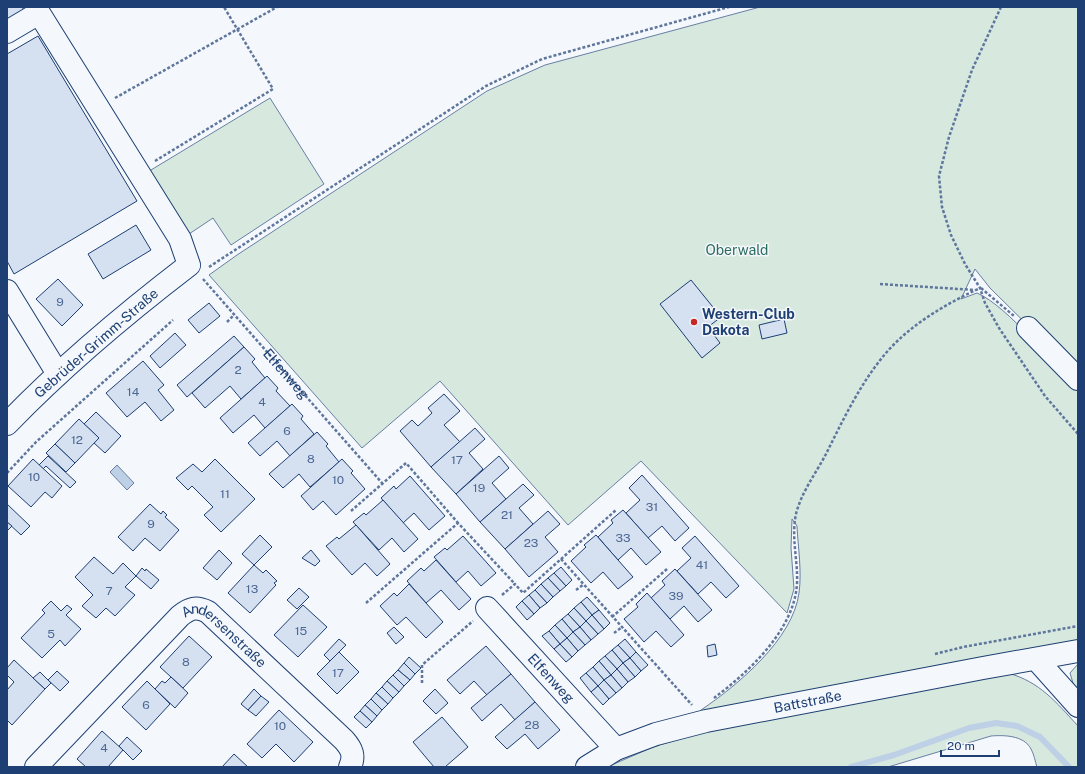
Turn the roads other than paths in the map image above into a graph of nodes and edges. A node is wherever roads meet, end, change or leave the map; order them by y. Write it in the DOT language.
graph roads {
  1 [pos="7,32"];
  2 [pos="7,291"];
  3 [pos="1028,328"];
  4 [pos="58,374"];
  5 [pos="1078,379"];
  6 [pos="7,424"];
  7 [pos="487,608"];
  8 [pos="1078,652"];
  9 [pos="1036,659"];
  10 [pos="1078,706"];
  11 [pos="616,749"];
  12 [pos="36,767"];
  13 [pos="350,767"];
  14 [pos="587,767"];
  1 -- 4 [label="street, Gebrüder-Grimm-Straße"];
  2 -- 4 [label="street"];
  3 -- 5 [label="street"];
  4 -- 6 [label="street, Gebrüder-Grimm-Straße"];
  7 -- 11 [label="street, Elfenweg"];
  8 -- 9 [label="street, Battstraße"];
  9 -- 10 [label="street"];
  9 -- 11 [label="street, Battstraße"];
  11 -- 14 [label="street, Battstraße"];
  12 -- 13 [label="street, Andersenstraße"];
}
